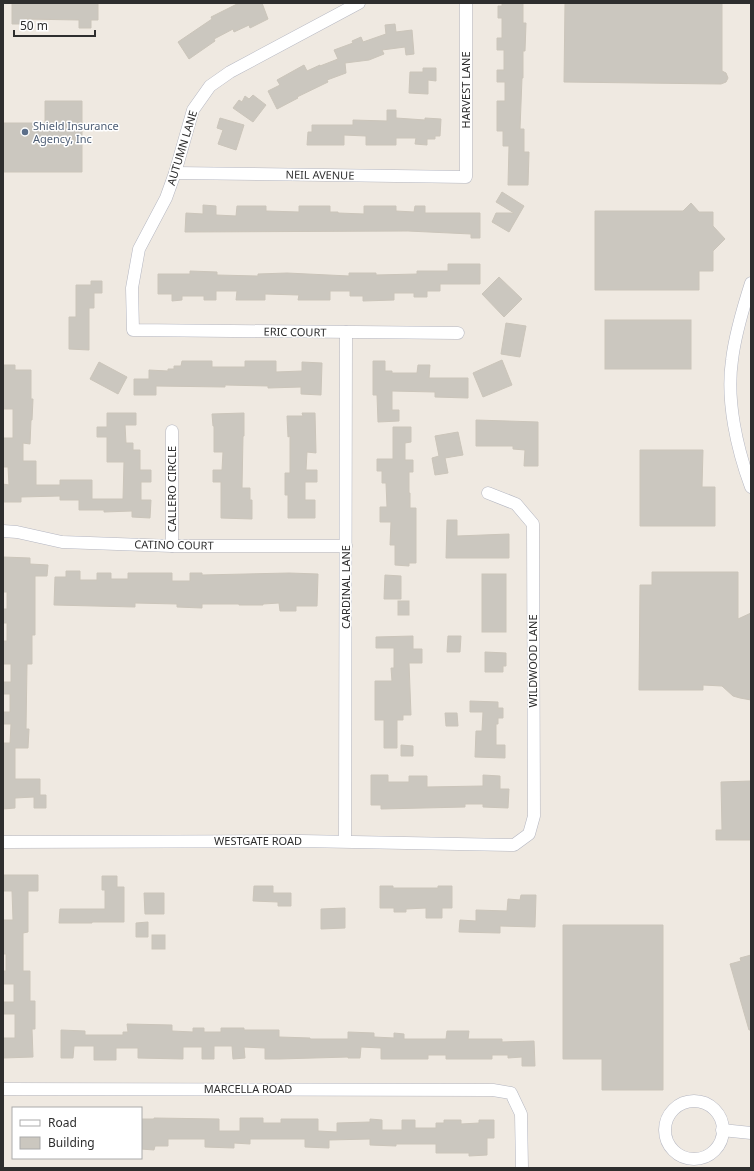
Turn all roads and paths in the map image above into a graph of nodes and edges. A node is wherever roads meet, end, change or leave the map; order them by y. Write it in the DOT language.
graph roads {
  1 [pos="359,3"];
  2 [pos="466,3"];
  3 [pos="175,173"];
  4 [pos="466,177"];
  5 [pos="751,283"];
  6 [pos="133,330"];
  7 [pos="346,332"];
  8 [pos="458,333"];
  9 [pos="172,432"];
  10 [pos="751,487"];
  11 [pos="488,493"];
  12 [pos="3,531"];
  13 [pos="172,546"];
  14 [pos="346,546"];
  15 [pos="345,841"];
  16 [pos="3,842"];
  17 [pos="514,846"];
  18 [pos="3,1089"];
  19 [pos="722,1130"];
  20 [pos="751,1133"];
  21 [pos="522,1168"];
  1 -- 3 [label="street, AUTUMN LANE"];
  2 -- 4 [label="street, HARVEST LANE"];
  3 -- 4 [label="street, NEIL AVENUE"];
  3 -- 6 [label="street, AUTUMN LANE"];
  5 -- 10 [label="street"];
  6 -- 7 [label="street, ERIC COURT"];
  7 -- 8 [label="street, ERIC COURT"];
  7 -- 14 [label="street, CARDINAL LANE"];
  9 -- 13 [label="street, CALLERO CIRCLE"];
  11 -- 17 [label="street, WILDWOOD LANE"];
  12 -- 13 [label="street, CATINO COURT"];
  13 -- 14 [label="street, CATINO COURT"];
  14 -- 15 [label="street, CARDINAL LANE"];
  15 -- 16 [label="street, WESTGATE ROAD"];
  15 -- 17 [label="street, WESTGATE ROAD"];
  18 -- 21 [label="street, MARCELLA ROAD"];
  19 -- 19 [label="street"];
  19 -- 20 [label="street"];
}
